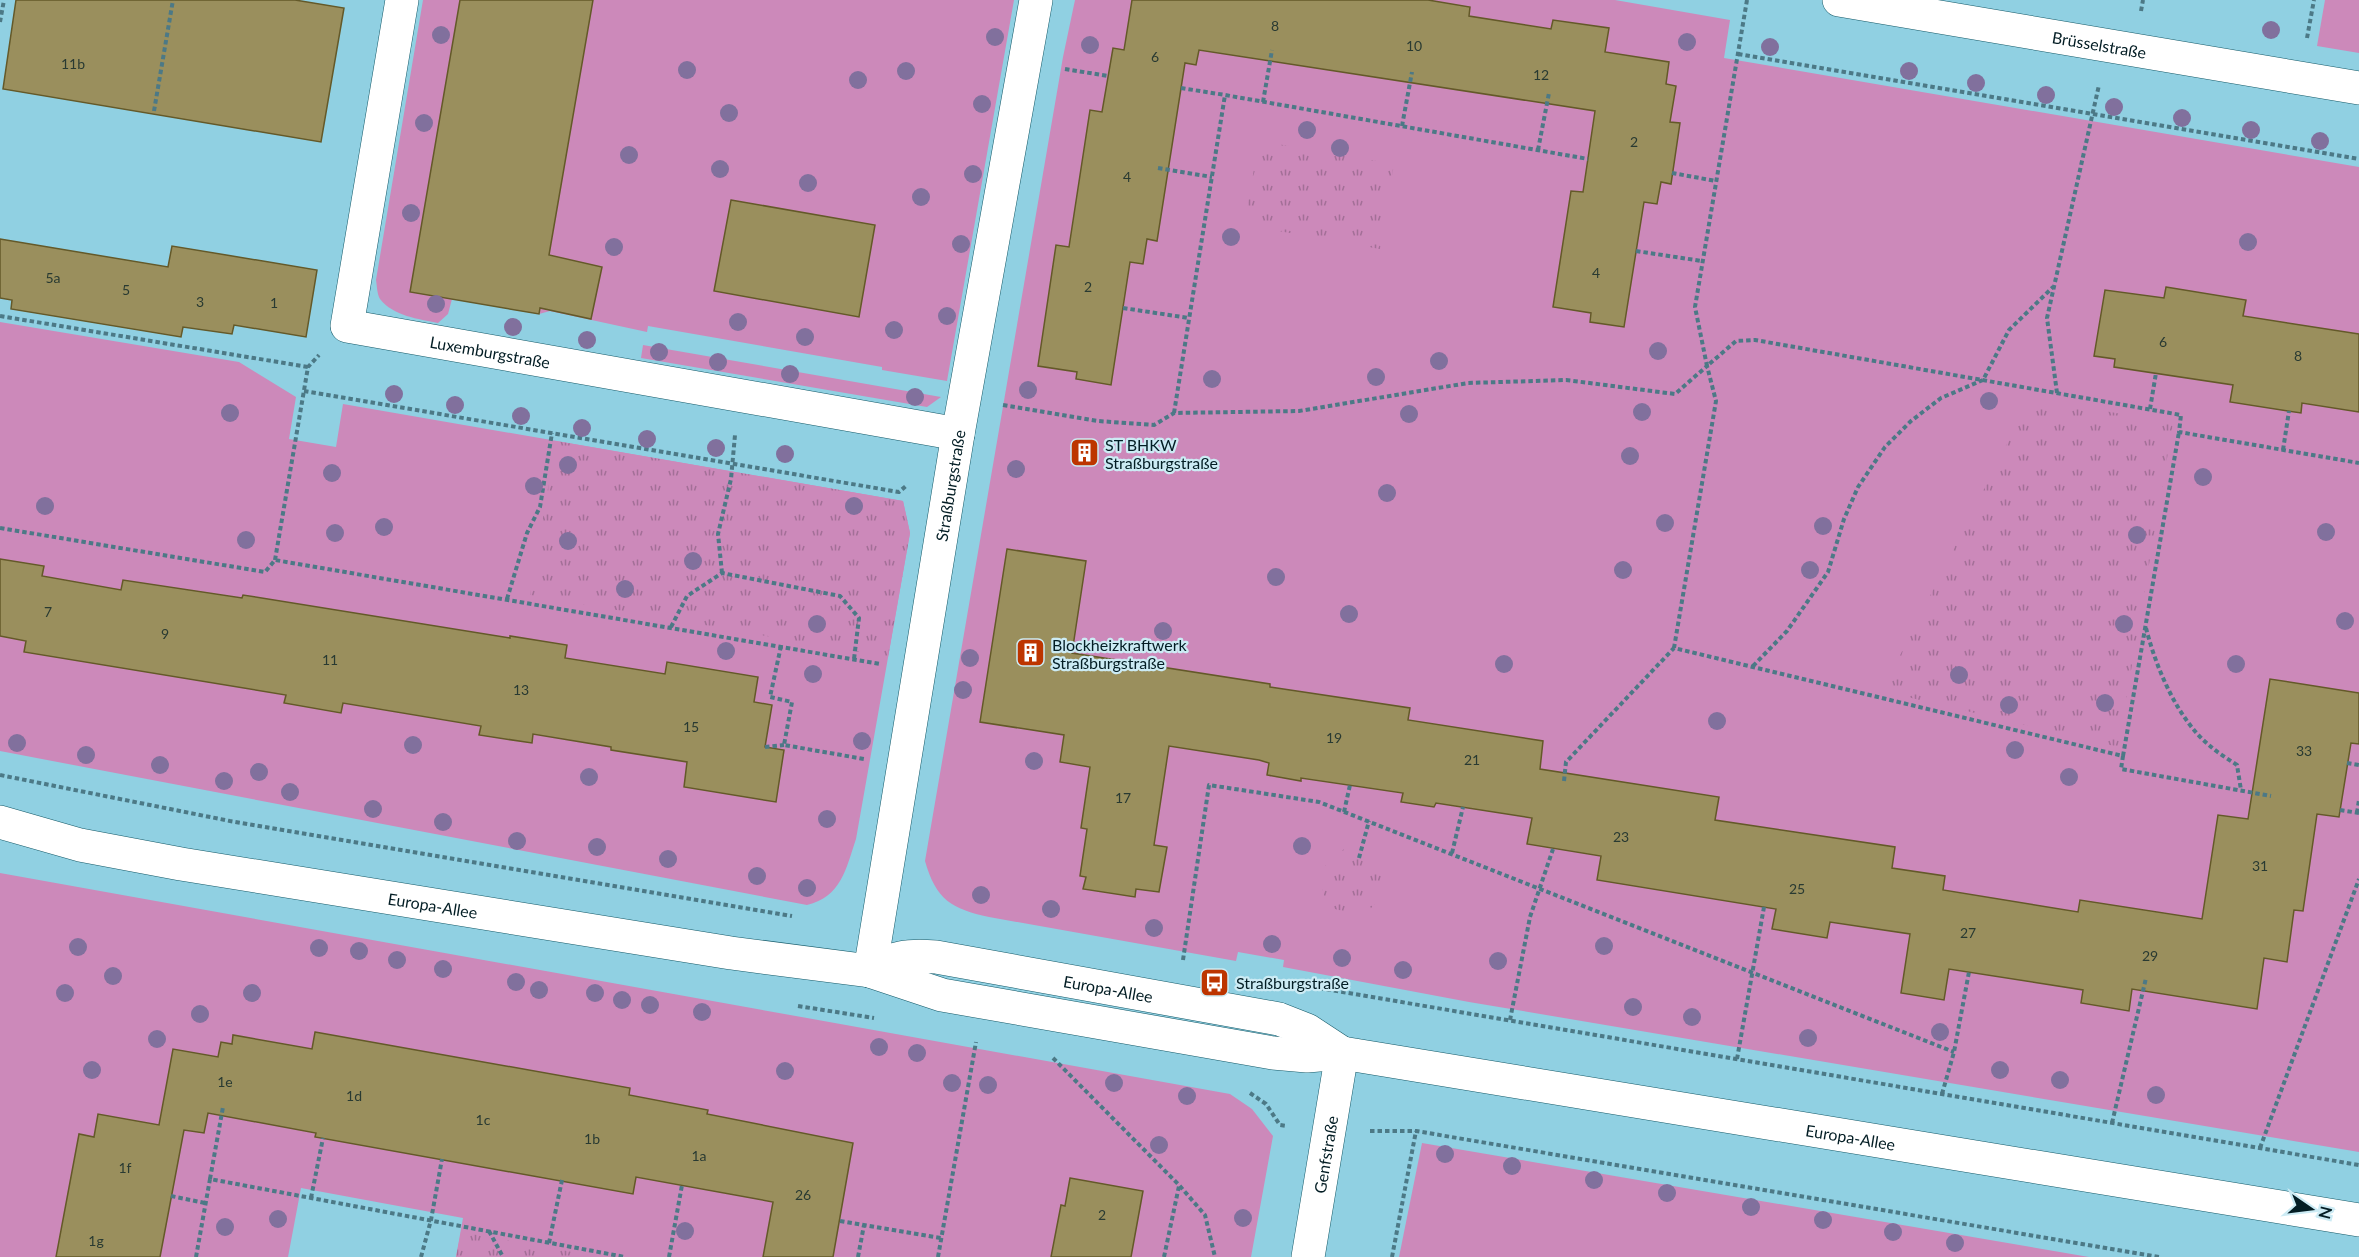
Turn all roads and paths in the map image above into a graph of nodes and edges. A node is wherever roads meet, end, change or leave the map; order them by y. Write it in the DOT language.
graph roads {
  1 [pos="4,0"];
  2 [pos="173,0"];
  3 [pos="402,0"];
  4 [pos="1036,0"];
  5 [pos="1747,0"];
  6 [pos="1839,0"];
  7 [pos="0,22"];
  8 [pos="2108,45"];
  9 [pos="1272,50"];
  10 [pos="1738,54"];
  11 [pos="1412,72"];
  12 [pos="1181,88"];
  13 [pos="2359,88"];
  14 [pos="1549,93"];
  15 [pos="1225,95"];
  16 [pos="1263,102"];
  17 [pos="154,111"];
  18 [pos="2092,114"];
  19 [pos="1402,126"];
  20 [pos="1538,150"];
  21 [pos="1588,159"];
  22 [pos="2359,159"];
  23 [pos="1158,168"];
  24 [pos="1672,173"];
  25 [pos="1212,177"];
  26 [pos="1716,181"];
  27 [pos="1636,251"];
  28 [pos="1702,261"];
  29 [pos="2053,287"];
  30 [pos="1123,308"];
  31 [pos="0,316"];
  32 [pos="1189,318"];
  33 [pos="347,326"];
  34 [pos="1707,366"];
  35 [pos="308,367"];
  36 [pos="2156,373"];
  37 [pos="1983,380"];
  38 [pos="304,391"];
  39 [pos="2057,393"];
  40 [pos="739,395"];
  41 [pos="966,395"];
  42 [pos="2150,409"];
  43 [pos="2289,411"];
  44 [pos="1174,412"];
  45 [pos="2179,432"];
  46 [pos="552,433"];
  47 [pos="958,434"];
  48 [pos="2283,450"];
  49 [pos="2359,463"];
  50 [pos="732,464"];
  51 [pos="908,484"];
  52 [pos="0,528"];
  53 [pos="275,560"];
  54 [pos="722,573"];
  55 [pos="507,599"];
  56 [pos="2146,625"];
  57 [pos="671,627"];
  58 [pos="781,646"];
  59 [pos="1674,648"];
  60 [pos="854,659"];
  61 [pos="1752,667"];
  62 [pos="919,670"];
  63 [pos="784,745"];
  64 [pos="765,747"];
  65 [pos="822,752"];
  66 [pos="2123,756"];
  67 [pos="2348,763"];
  68 [pos="2359,765"];
  69 [pos="1564,781"];
  70 [pos="1350,785"];
  71 [pos="2241,790"];
  72 [pos="2271,796"];
  73 [pos="2359,800"];
  74 [pos="1463,807"];
  75 [pos="2340,810"];
  76 [pos="1344,812"];
  77 [pos="2358,813"];
  78 [pos="1370,821"];
  79 [pos="0,822"];
  80 [pos="1553,849"];
  81 [pos="1452,853"];
  82 [pos="1359,858"];
  83 [pos="2359,879"];
  84 [pos="1539,889"];
  85 [pos="1764,907"];
  86 [pos="1182,965"];
  87 [pos="870,971"];
  88 [pos="1754,972"];
  89 [pos="1969,972"];
  90 [pos="2146,978"];
  91 [pos="983,1002"];
  92 [pos="1510,1020"];
  93 [pos="1954,1052"];
  94 [pos="1342,1053"];
  95 [pos="1050,1055"];
  96 [pos="1737,1059"];
  97 [pos="1942,1094"];
  98 [pos="223,1107"];
  99 [pos="2112,1123"];
  100 [pos="1416,1131"];
  101 [pos="323,1138"];
  102 [pos="2260,1148"];
  103 [pos="442,1159"];
  104 [pos="210,1179"];
  105 [pos="562,1180"];
  106 [pos="682,1185"];
  107 [pos="1179,1185"];
  108 [pos="171,1196"];
  109 [pos="311,1198"];
  110 [pos="205,1203"];
  111 [pos="431,1220"];
  112 [pos="2359,1220"];
  113 [pos="840,1221"];
  114 [pos="864,1225"];
  115 [pos="489,1231"];
  116 [pos="941,1238"];
  117 [pos="549,1243"];
  118 [pos="196,1257"];
  119 [pos="421,1257"];
  120 [pos="503,1257"];
  121 [pos="625,1257"];
  122 [pos="669,1257"];
  123 [pos="858,1257"];
  124 [pos="938,1257"];
  125 [pos="1164,1257"];
  126 [pos="1215,1257"];
  127 [pos="1308,1257"];
  128 [pos="1392,1257"];
  1 -- 7 [label="path"];
  2 -- 17 [label="path"];
  3 -- 33 [label="street"];
  4 -- 41 [label="street, Straßburgstraße"];
  5 -- 10 [label="path"];
  6 -- 8 [label="street, Brüsselstraße"];
  8 -- 13 [label="street, Brüsselstraße"];
  8 -- 18 [label="path"];
  9 -- 16 [label="path"];
  10 -- 18 [label="path"];
  10 -- 26 [label="path"];
  11 -- 19 [label="path"];
  12 -- 15 [label="path"];
  14 -- 20 [label="path"];
  15 -- 16 [label="path"];
  15 -- 25 [label="path"];
  16 -- 19 [label="path"];
  18 -- 22 [label="path"];
  18 -- 29 [label="path"];
  19 -- 20 [label="path"];
  20 -- 21 [label="path"];
  23 -- 25 [label="path"];
  24 -- 26 [label="path"];
  25 -- 32 [label="path"];
  26 -- 28 [label="path"];
  27 -- 28 [label="path"];
  28 -- 34 [label="path"];
  29 -- 37 [label="path"];
  29 -- 39 [label="path"];
  30 -- 32 [label="path"];
  31 -- 35 [label="path"];
  32 -- 44 [label="path"];
  33 -- 35 [label="path"];
  33 -- 40 [label="street, Luxemburgstraße"];
  34 -- 37 [label="path"];
  34 -- 44 [label="path"];
  34 -- 59 [label="path"];
  35 -- 38 [label="path"];
  36 -- 42 [label="path"];
  37 -- 39 [label="path"];
  37 -- 61 [label="path"];
  38 -- 46 [label="path"];
  38 -- 53 [label="path"];
  39 -- 42 [label="path"];
  40 -- 47 [label="street, Luxemburgstraße"];
  40 -- 50 [label="path"];
  41 -- 44 [label="path"];
  41 -- 47 [label="street, Straßburgstraße"];
  42 -- 45 [label="path"];
  43 -- 48 [label="path"];
  45 -- 48 [label="path"];
  45 -- 56 [label="path"];
  46 -- 50 [label="path"];
  46 -- 55 [label="path"];
  47 -- 62 [label="street, Straßburgstraße"];
  48 -- 49 [label="path"];
  50 -- 51 [label="path"];
  50 -- 54 [label="path"];
  52 -- 53 [label="path"];
  53 -- 55 [label="path"];
  54 -- 57 [label="path"];
  54 -- 60 [label="path"];
  55 -- 57 [label="path"];
  56 -- 66 [label="path"];
  56 -- 71 [label="path"];
  57 -- 58 [label="path"];
  58 -- 60 [label="path"];
  58 -- 63 [label="path"];
  59 -- 61 [label="path"];
  59 -- 69 [label="path"];
  60 -- 62 [label="path"];
  61 -- 66 [label="path"];
  62 -- 87 [label="street, Straßburgstraße"];
  63 -- 64 [label="path"];
  63 -- 65 [label="path"];
  66 -- 71 [label="path"];
  67 -- 68 [label="path"];
  70 -- 76 [label="path"];
  71 -- 72 [label="path"];
  73 -- 77 [label="path"];
  74 -- 81 [label="path"];
  75 -- 77 [label="path"];
  76 -- 78 [label="path"];
  76 -- 86 [label="path"];
  78 -- 81 [label="path"];
  78 -- 82 [label="path"];
  79 -- 87 [label="street, Europa-Allee"];
  80 -- 84 [label="path"];
  81 -- 84 [label="path"];
  83 -- 102 [label="path"];
  84 -- 88 [label="path"];
  84 -- 92 [label="path"];
  85 -- 88 [label="path"];
  87 -- 91 [label="street, Europa-Allee"];
  87 -- 94 [label="street, Europa-Allee"];
  88 -- 93 [label="path"];
  88 -- 96 [label="path"];
  89 -- 93 [label="path"];
  90 -- 99 [label="path"];
  91 -- 94 [label="street, Europa-Allee"];
  91 -- 116 [label="path"];
  93 -- 97 [label="path"];
  94 -- 112 [label="street, Europa-Allee"];
  94 -- 127 [label="street, Genfstraße"];
  95 -- 107 [label="path"];
  98 -- 104 [label="path"];
  100 -- 128 [label="path"];
  101 -- 109 [label="path"];
  103 -- 111 [label="path"];
  104 -- 109 [label="path"];
  104 -- 110 [label="path"];
  105 -- 117 [label="path"];
  106 -- 122 [label="path"];
  107 -- 125 [label="path"];
  107 -- 126 [label="path"];
  108 -- 110 [label="path"];
  109 -- 111 [label="path"];
  110 -- 118 [label="path"];
  111 -- 115 [label="path"];
  111 -- 119 [label="path"];
  113 -- 114 [label="path"];
  114 -- 116 [label="path"];
  114 -- 123 [label="path"];
  115 -- 117 [label="path"];
  115 -- 120 [label="path"];
  116 -- 124 [label="path"];
  117 -- 121 [label="path"];
}
